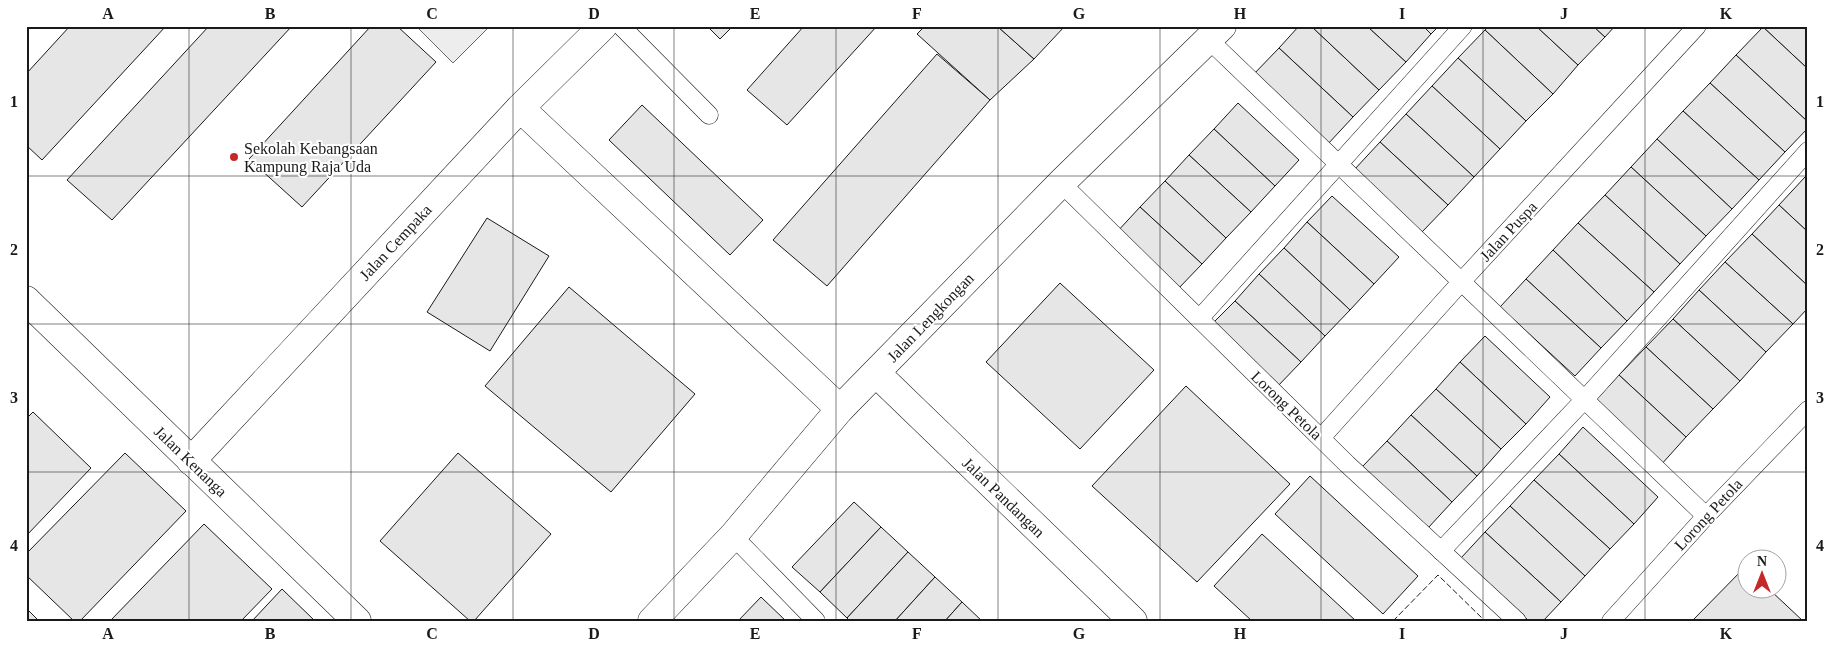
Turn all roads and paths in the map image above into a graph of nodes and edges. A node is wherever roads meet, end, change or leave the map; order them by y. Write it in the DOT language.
graph roads {
  1 [pos="603,26"];
  2 [pos="621,26"];
  3 [pos="1463,26"];
  4 [pos="1697,26"];
  5 [pos="1215,33"];
  6 [pos="520,108"];
  7 [pos="709,116"];
  8 [pos="1808,151"];
  9 [pos="1338,165"];
  10 [pos="1061,183"];
  11 [pos="1462,280"];
  12 [pos="26,300"];
  13 [pos="1199,319"];
  14 [pos="876,373"];
  15 [pos="1585,399"];
  16 [pos="840,409"];
  17 [pos="1808,410"];
  18 [pos="1321,438"];
  19 [pos="191,461"];
  20 [pos="1706,516"];
  21 [pos="733,536"];
  22 [pos="1441,551"];
  23 [pos="1126,618"];
  24 [pos="356,621"];
  25 [pos="652,621"];
  26 [pos="816,621"];
  27 [pos="1517,621"];
  28 [pos="1611,621"];
  1 -- 6 [label="street, Jalan Cempaka"];
  2 -- 7 [label="lane"];
  3 -- 9 [label="lane"];
  4 -- 11 [label="lane, Jalan Puspa"];
  5 -- 9 [label="lane"];
  5 -- 10 [label="street, Jalan Lengkongan"];
  6 -- 16 [label="street"];
  6 -- 19 [label="street, Jalan Cempaka"];
  8 -- 15 [label="lane"];
  9 -- 11 [label="lane"];
  9 -- 13 [label="lane"];
  10 -- 13 [label="lane, Lorong Petola"];
  10 -- 14 [label="street, Jalan Lengkongan"];
  11 -- 15 [label="lane"];
  11 -- 18 [label="lane, Jalan Puspa"];
  12 -- 19 [label="street, Jalan Kenanga"];
  13 -- 18 [label="lane, Lorong Petola"];
  14 -- 16 [label="street, Jalan Lengkongan"];
  14 -- 23 [label="street, Jalan Pandangan"];
  15 -- 20 [label="lane"];
  15 -- 22 [label="lane"];
  16 -- 21 [label="street, Jalan Lengkongan"];
  17 -- 20 [label="lane, Lorong Petola"];
  18 -- 22 [label="lane, Lorong Petola"];
  19 -- 24 [label="street, Jalan Kenanga"];
  20 -- 28 [label="lane, Lorong Petola"];
  21 -- 25 [label="street, Jalan Lengkongan"];
  21 -- 26 [label="lane"];
  22 -- 27 [label="lane, Lorong Petola"];
}
